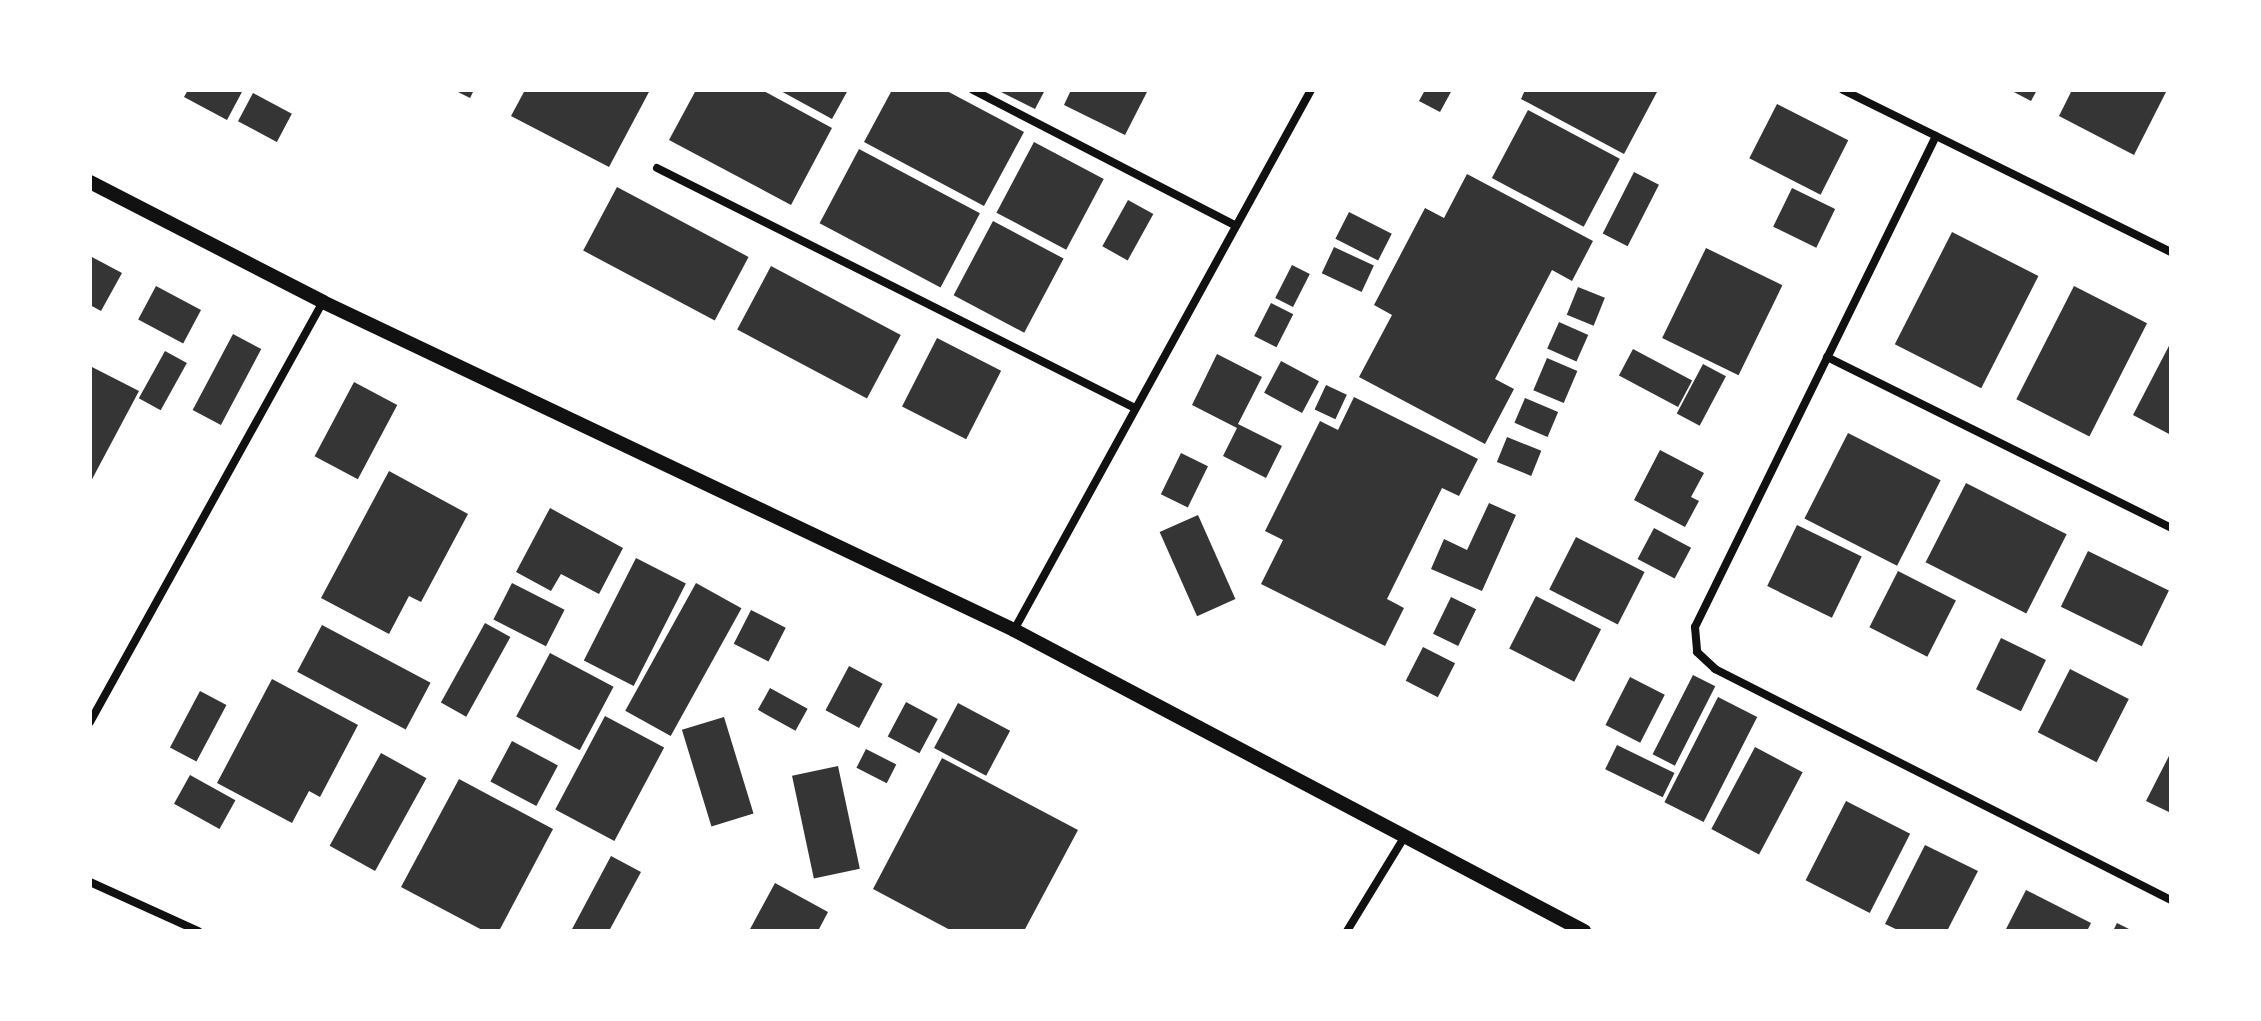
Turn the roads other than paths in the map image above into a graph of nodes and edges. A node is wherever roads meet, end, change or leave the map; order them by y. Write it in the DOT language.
graph roads {
  1 [pos="973,90"];
  2 [pos="1311,90"];
  3 [pos="1843,90"];
  4 [pos="1936,136"];
  5 [pos="657,168"];
  6 [pos="90,182"];
  7 [pos="1234,225"];
  8 [pos="2171,252"];
  9 [pos="323,302"];
  10 [pos="1827,357"];
  11 [pos="1135,408"];
  12 [pos="2171,528"];
  13 [pos="1014,630"];
  14 [pos="90,722"];
  15 [pos="1405,836"];
  16 [pos="90,882"];
  17 [pos="2171,900"];
  18 [pos="198,931"];
  19 [pos="1347,931"];
  20 [pos="1584,931"];
  1 -- 7 [label="street"];
  2 -- 7 [label="street"];
  3 -- 4 [label="street"];
  4 -- 8 [label="street"];
  4 -- 10 [label="street"];
  5 -- 11 [label="street"];
  6 -- 9 [label="street"];
  7 -- 11 [label="street"];
  9 -- 13 [label="street"];
  9 -- 14 [label="street"];
  10 -- 12 [label="street"];
  10 -- 17 [label="street"];
  11 -- 13 [label="street"];
  13 -- 15 [label="street"];
  15 -- 19 [label="street"];
  15 -- 20 [label="street"];
  16 -- 18 [label="street"];
}
